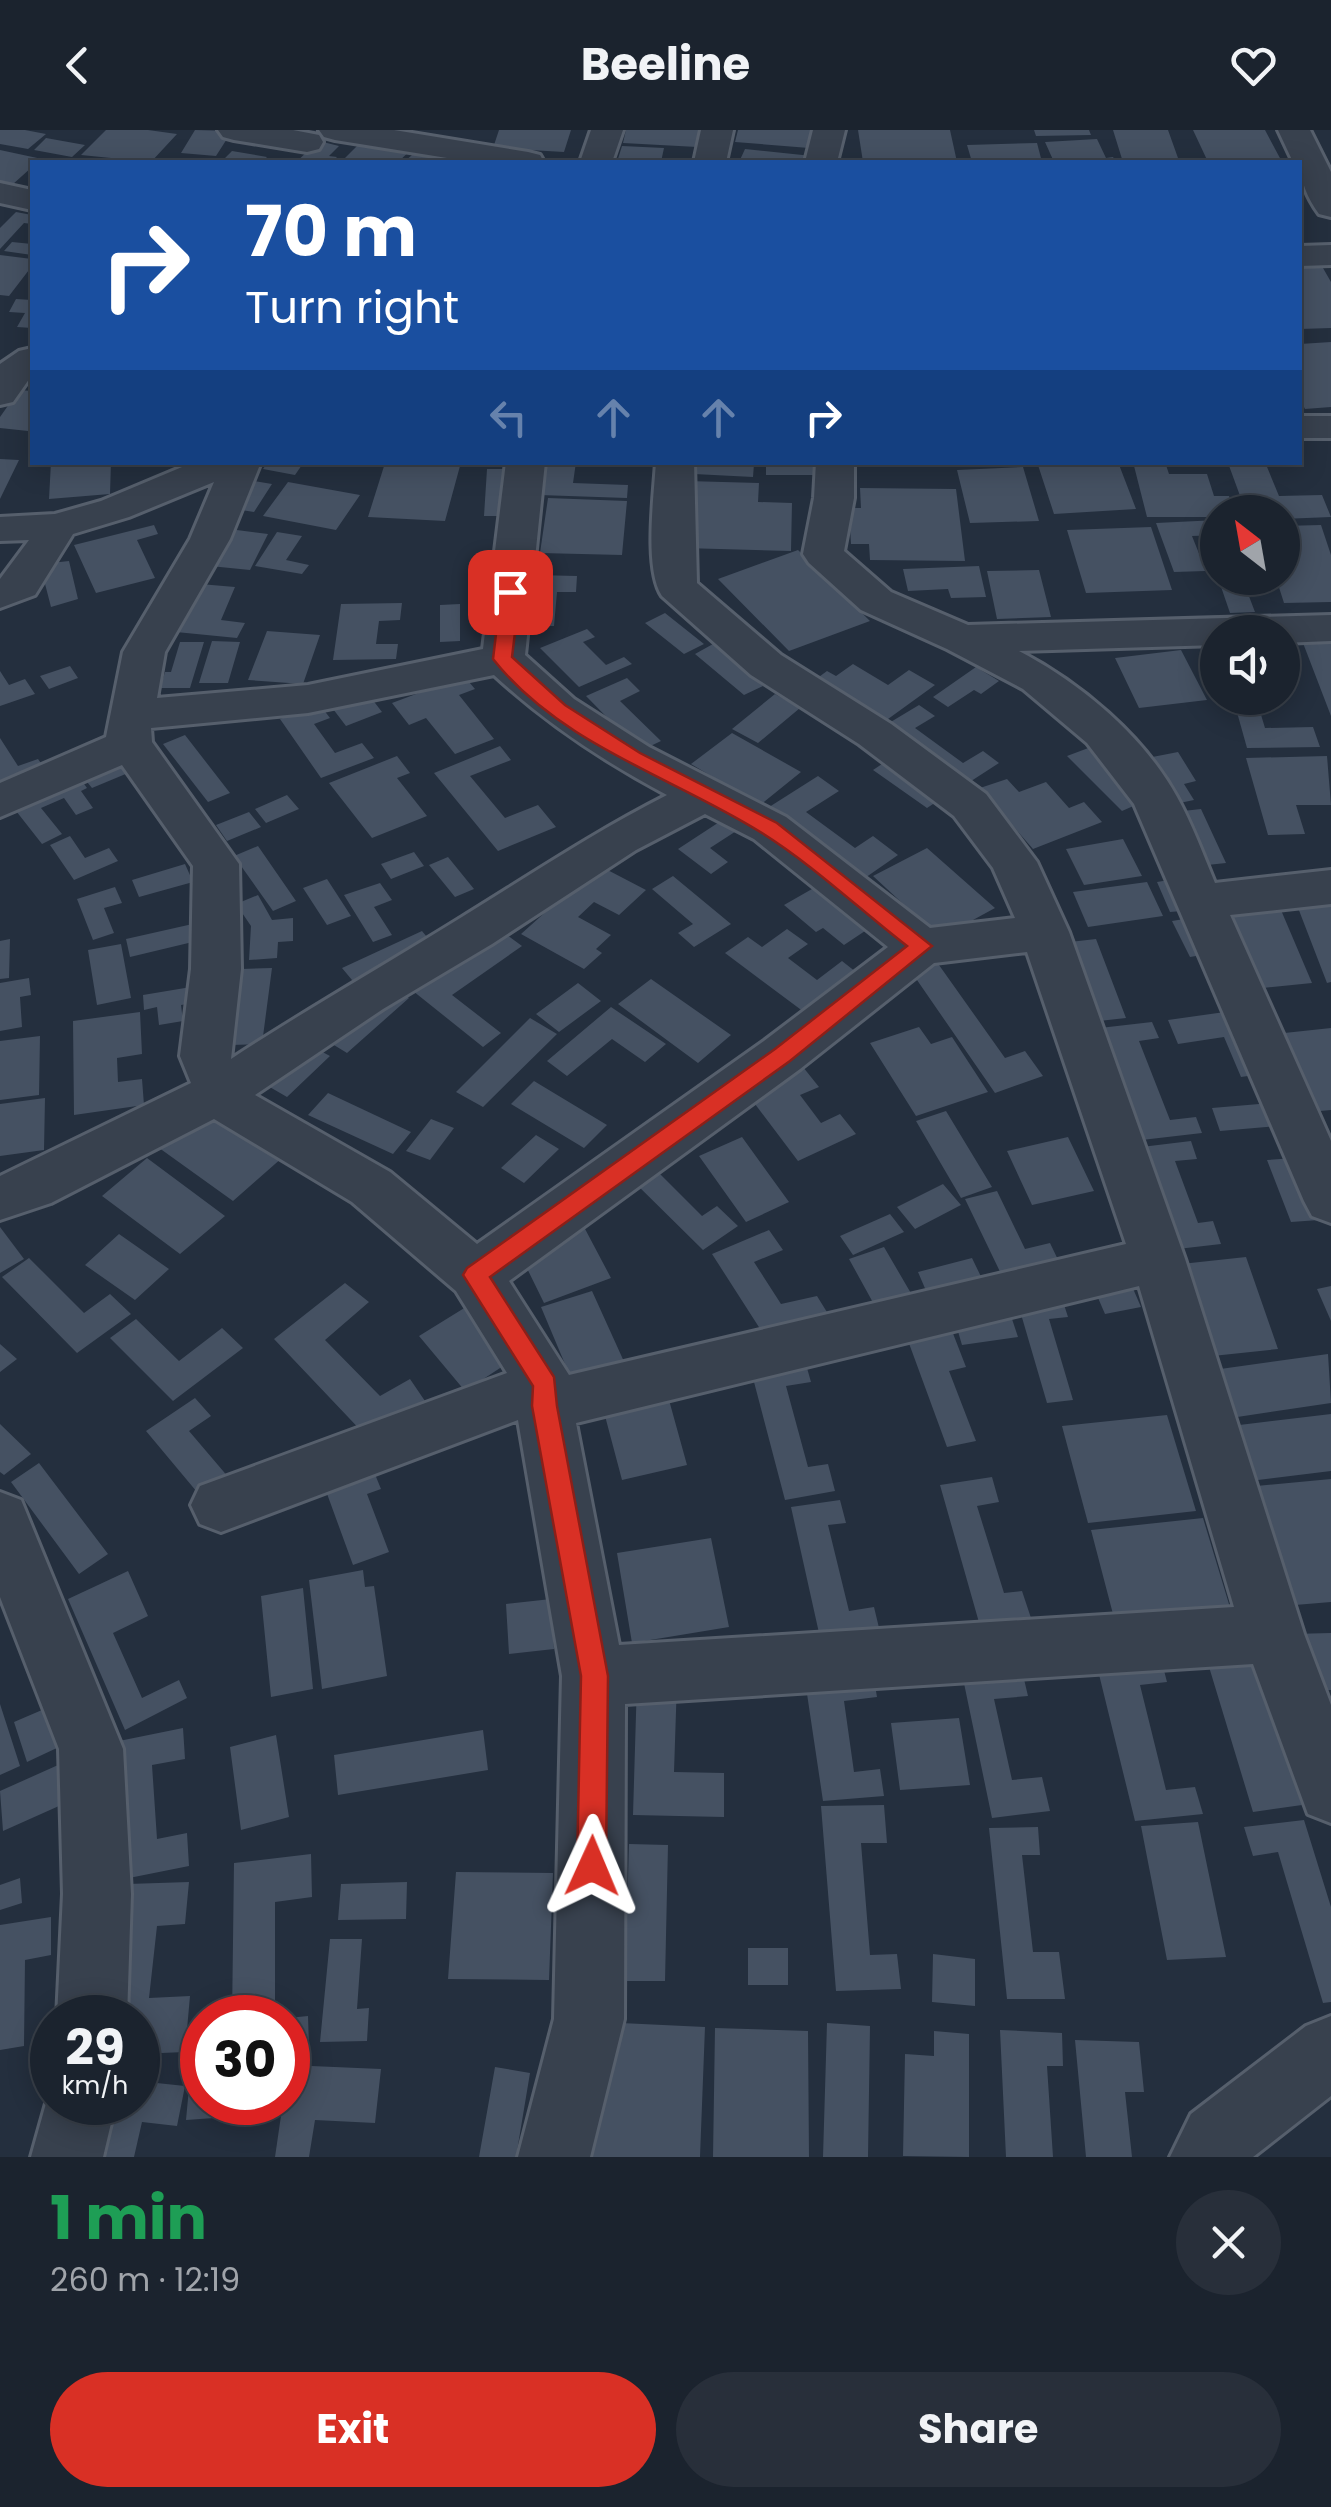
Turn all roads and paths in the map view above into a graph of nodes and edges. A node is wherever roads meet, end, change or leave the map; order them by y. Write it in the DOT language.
graph roads {
  1 [pos="234,130"];
  2 [pos="606,130"];
  3 [pos="718,130"];
  4 [pos="829,130"];
  5 [pos="1294,130"];
  6 [pos="312,141"];
  7 [pos="507,160"];
  8 [pos="597,160"];
  9 [pos="710,160"];
  10 [pos="822,160"];
  11 [pos="0,193"];
  12 [pos="30,200"];
  13 [pos="1331,207"];
  14 [pos="1331,255"];
  15 [pos="1302,256"];
  16 [pos="0,351"];
  17 [pos="30,355"];
  18 [pos="30,357"];
  19 [pos="0,394"];
  20 [pos="1302,427"];
  21 [pos="1331,427"];
  22 [pos="222,465"];
  23 [pos="241,465"];
  24 [pos="526,465"];
  25 [pos="675,465"];
  26 [pos="835,465"];
  27 [pos="58,526"];
  28 [pos="0,529"];
  29 [pos="0,595"];
  30 [pos="1331,628"];
  31 [pos="962,639"];
  32 [pos="503,659"];
  33 [pos="131,730"];
  34 [pos="704,795"];
  35 [pos="0,801"];
  36 [pos="1331,888"];
  37 [pos="1202,902"];
  38 [pos="1046,932"];
  39 [pos="921,946"];
  40 [pos="220,1092"];
  41 [pos="1326,1180"];
  42 [pos="0,1198"];
  43 [pos="1158,1259"];
  44 [pos="475,1275"];
  45 [pos="545,1395"];
  46 [pos="220,1505"];
  47 [pos="0,1519"];
  48 [pos="1274,1634"];
  49 [pos="594,1676"];
  50 [pos="1331,1791"];
  51 [pos="93,1995"];
  52 [pos="1331,2051"];
  53 [pos="75,2125"];
  54 [pos="67,2157"];
  55 [pos="554,2157"];
  56 [pos="1206,2157"];
  1 -- 6 [label="street"];
  2 -- 8 [label="street"];
  3 -- 9 [label="street"];
  4 -- 10 [label="street"];
  5 -- 13 [label="street"];
  6 -- 7 [label="street"];
  11 -- 12 [label="street"];
  14 -- 15 [label="street"];
  16 -- 17 [label="street"];
  18 -- 19 [label="street"];
  20 -- 21 [label="street"];
  22 -- 27 [label="street"];
  23 -- 33 [label="street"];
  24 -- 32 [label="street"];
  25 -- 38 [label="street"];
  26 -- 31 [label="street"];
  27 -- 28 [label="street"];
  27 -- 29 [label="street"];
  30 -- 31 [label="street"];
  31 -- 37 [label="street"];
  32 -- 33 [label="street"];
  32 -- 34 [label="street"];
  33 -- 35 [label="street"];
  33 -- 40 [label="street"];
  34 -- 39 [label="street"];
  34 -- 40 [label="street"];
  36 -- 37 [label="street"];
  37 -- 41 [label="street"];
  38 -- 39 [label="street"];
  38 -- 43 [label="street"];
  39 -- 44 [label="street"];
  40 -- 42 [label="street"];
  40 -- 44 [label="street"];
  43 -- 45 [label="street"];
  43 -- 48 [label="street"];
  44 -- 45 [label="street"];
  45 -- 46 [label="street"];
  45 -- 49 [label="street"];
  47 -- 51 [label="street"];
  48 -- 49 [label="street"];
  48 -- 50 [label="street"];
  49 -- 55 [label="street"];
  52 -- 56 [label="street"];
  53 -- 54 [label="street"];
}
